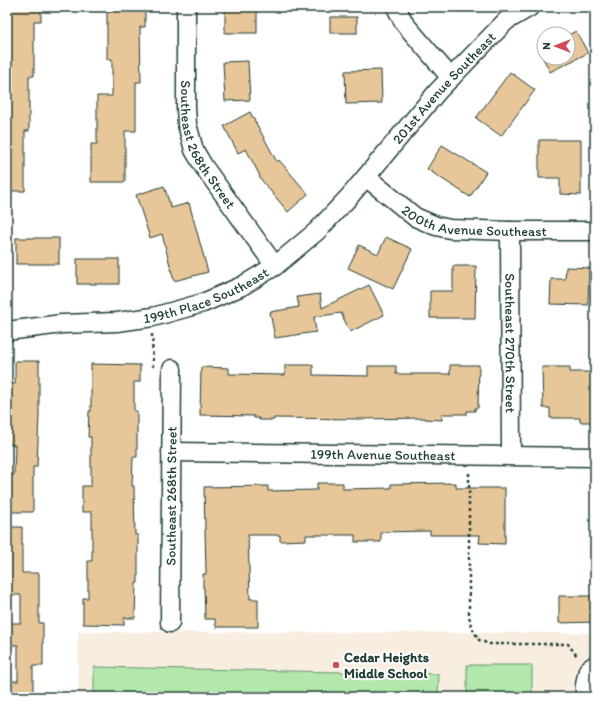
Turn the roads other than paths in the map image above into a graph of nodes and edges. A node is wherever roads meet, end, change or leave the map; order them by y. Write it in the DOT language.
graph roads {
  1 [pos="186,7"];
  2 [pos="396,7"];
  3 [pos="530,7"];
  4 [pos="451,78"];
  5 [pos="366,177"];
  6 [pos="510,231"];
  7 [pos="595,231"];
  8 [pos="275,266"];
  9 [pos="7,331"];
  10 [pos="172,369"];
  11 [pos="171,452"];
  12 [pos="511,455"];
  13 [pos="595,456"];
  14 [pos="170,623"];
  15 [pos="591,668"];
  16 [pos="585,697"];
  1 -- 8 [label="street, Southeast 268th Street"];
  2 -- 4 [label="street"];
  3 -- 4 [label="street, 201st Avenue Southeast"];
  4 -- 5 [label="street, 201st Avenue Southeast"];
  5 -- 6 [label="street, 200th Avenue Southeast"];
  5 -- 8 [label="street, 199th Place Southeast"];
  6 -- 7 [label="street, 200th Avenue Southeast"];
  6 -- 12 [label="street, Southeast 270th Street"];
  8 -- 9 [label="street, 199th Place Southeast"];
  10 -- 11 [label="street, Southeast 268th Street"];
  11 -- 12 [label="street, 199th Avenue Southeast"];
  11 -- 14 [label="street, Southeast 268th Street"];
  12 -- 13 [label="street, 199th Avenue Southeast"];
  15 -- 16 [label="street"];
}
